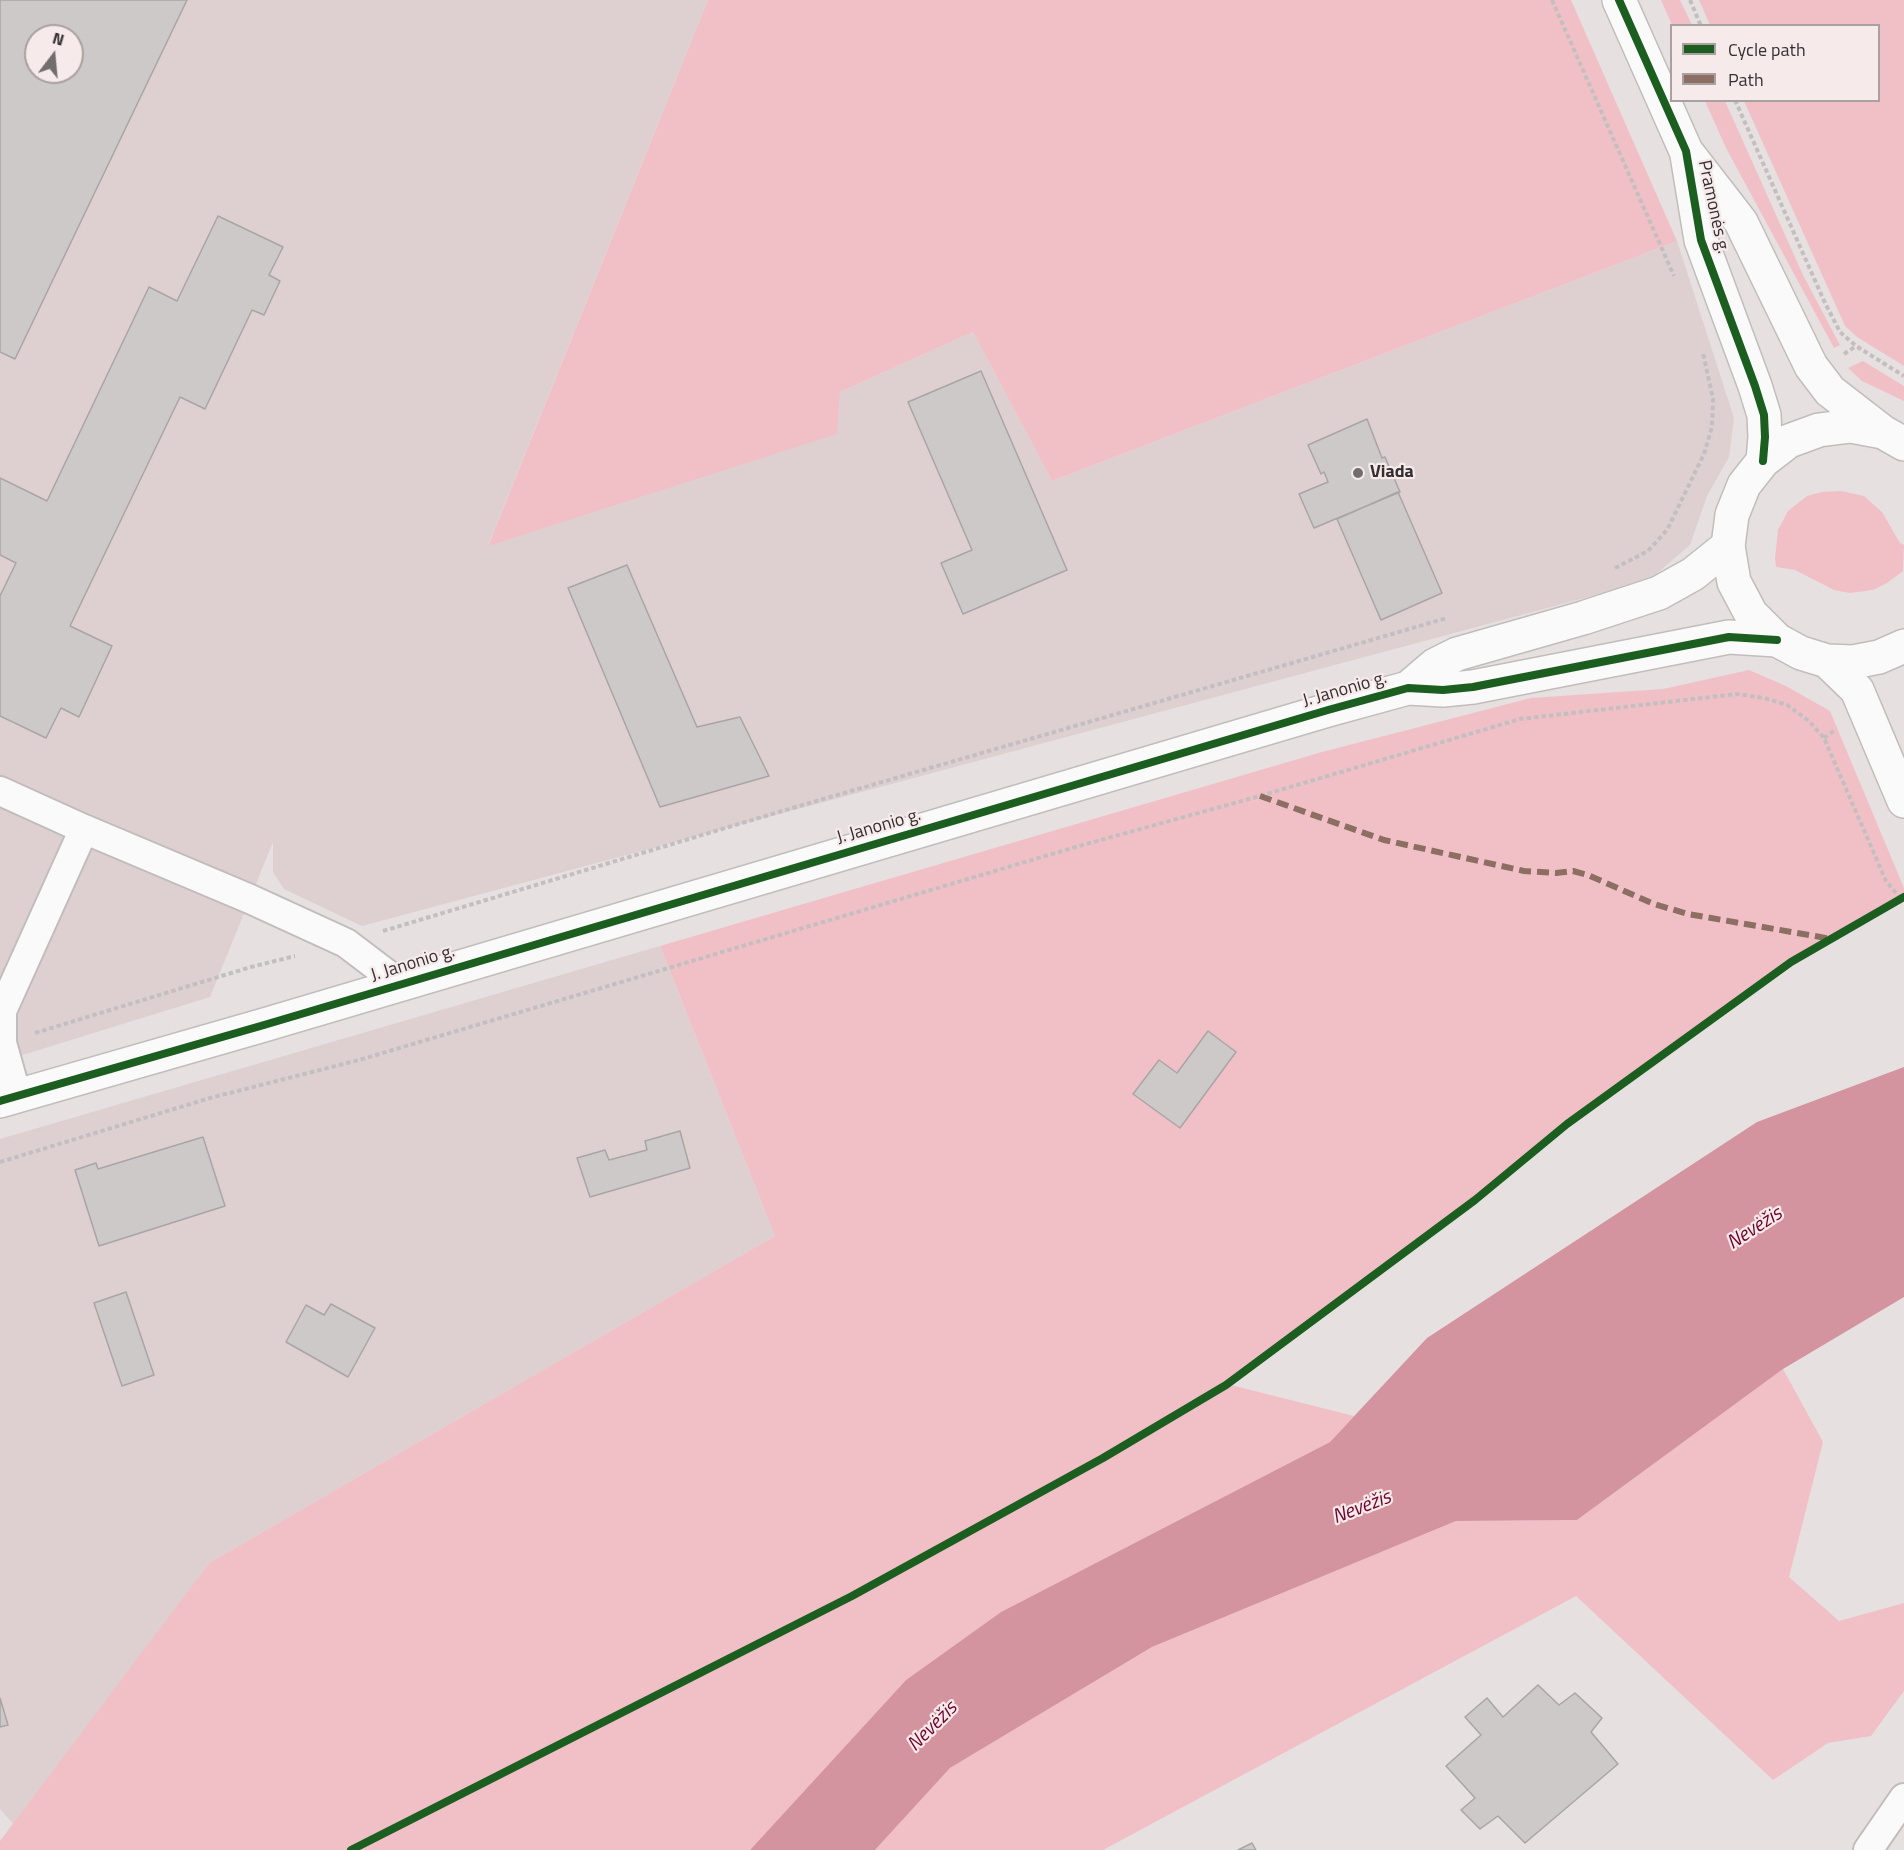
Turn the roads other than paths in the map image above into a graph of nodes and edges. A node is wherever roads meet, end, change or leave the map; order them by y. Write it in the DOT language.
graph roads {
  1 [pos="1619,0"];
  2 [pos="1686,151"];
  3 [pos="1893,438"];
  4 [pos="1763,461"];
  5 [pos="1728,546"];
  6 [pos="1777,640"];
  7 [pos="1904,646"];
  8 [pos="1827,661"];
  9 [pos="1408,688"];
  10 [pos="0,791"];
  11 [pos="1904,801"];
  12 [pos="84,829"];
  13 [pos="400,984"];
  14 [pos="8,1098"];
  15 [pos="1904,1798"];
  16 [pos="1868,1850"];
  1 -- 2 [label="street, Pramonės g."];
  2 -- 3 [label="street, Pramonės g."];
  2 -- 4 [label="street, Pramonės g."];
  3 -- 4 [label="street"];
  4 -- 5 [label="street"];
  5 -- 6 [label="street"];
  5 -- 9 [label="street, J. Janonio g."];
  6 -- 8 [label="street"];
  6 -- 9 [label="street, J. Janonio g."];
  7 -- 8 [label="street"];
  8 -- 11 [label="street"];
  9 -- 13 [label="street, J. Janonio g."];
  10 -- 12 [label="street"];
  12 -- 13 [label="street"];
  12 -- 14 [label="street"];
  13 -- 14 [label="street, J. Janonio g."];
  15 -- 16 [label="street"];
}
